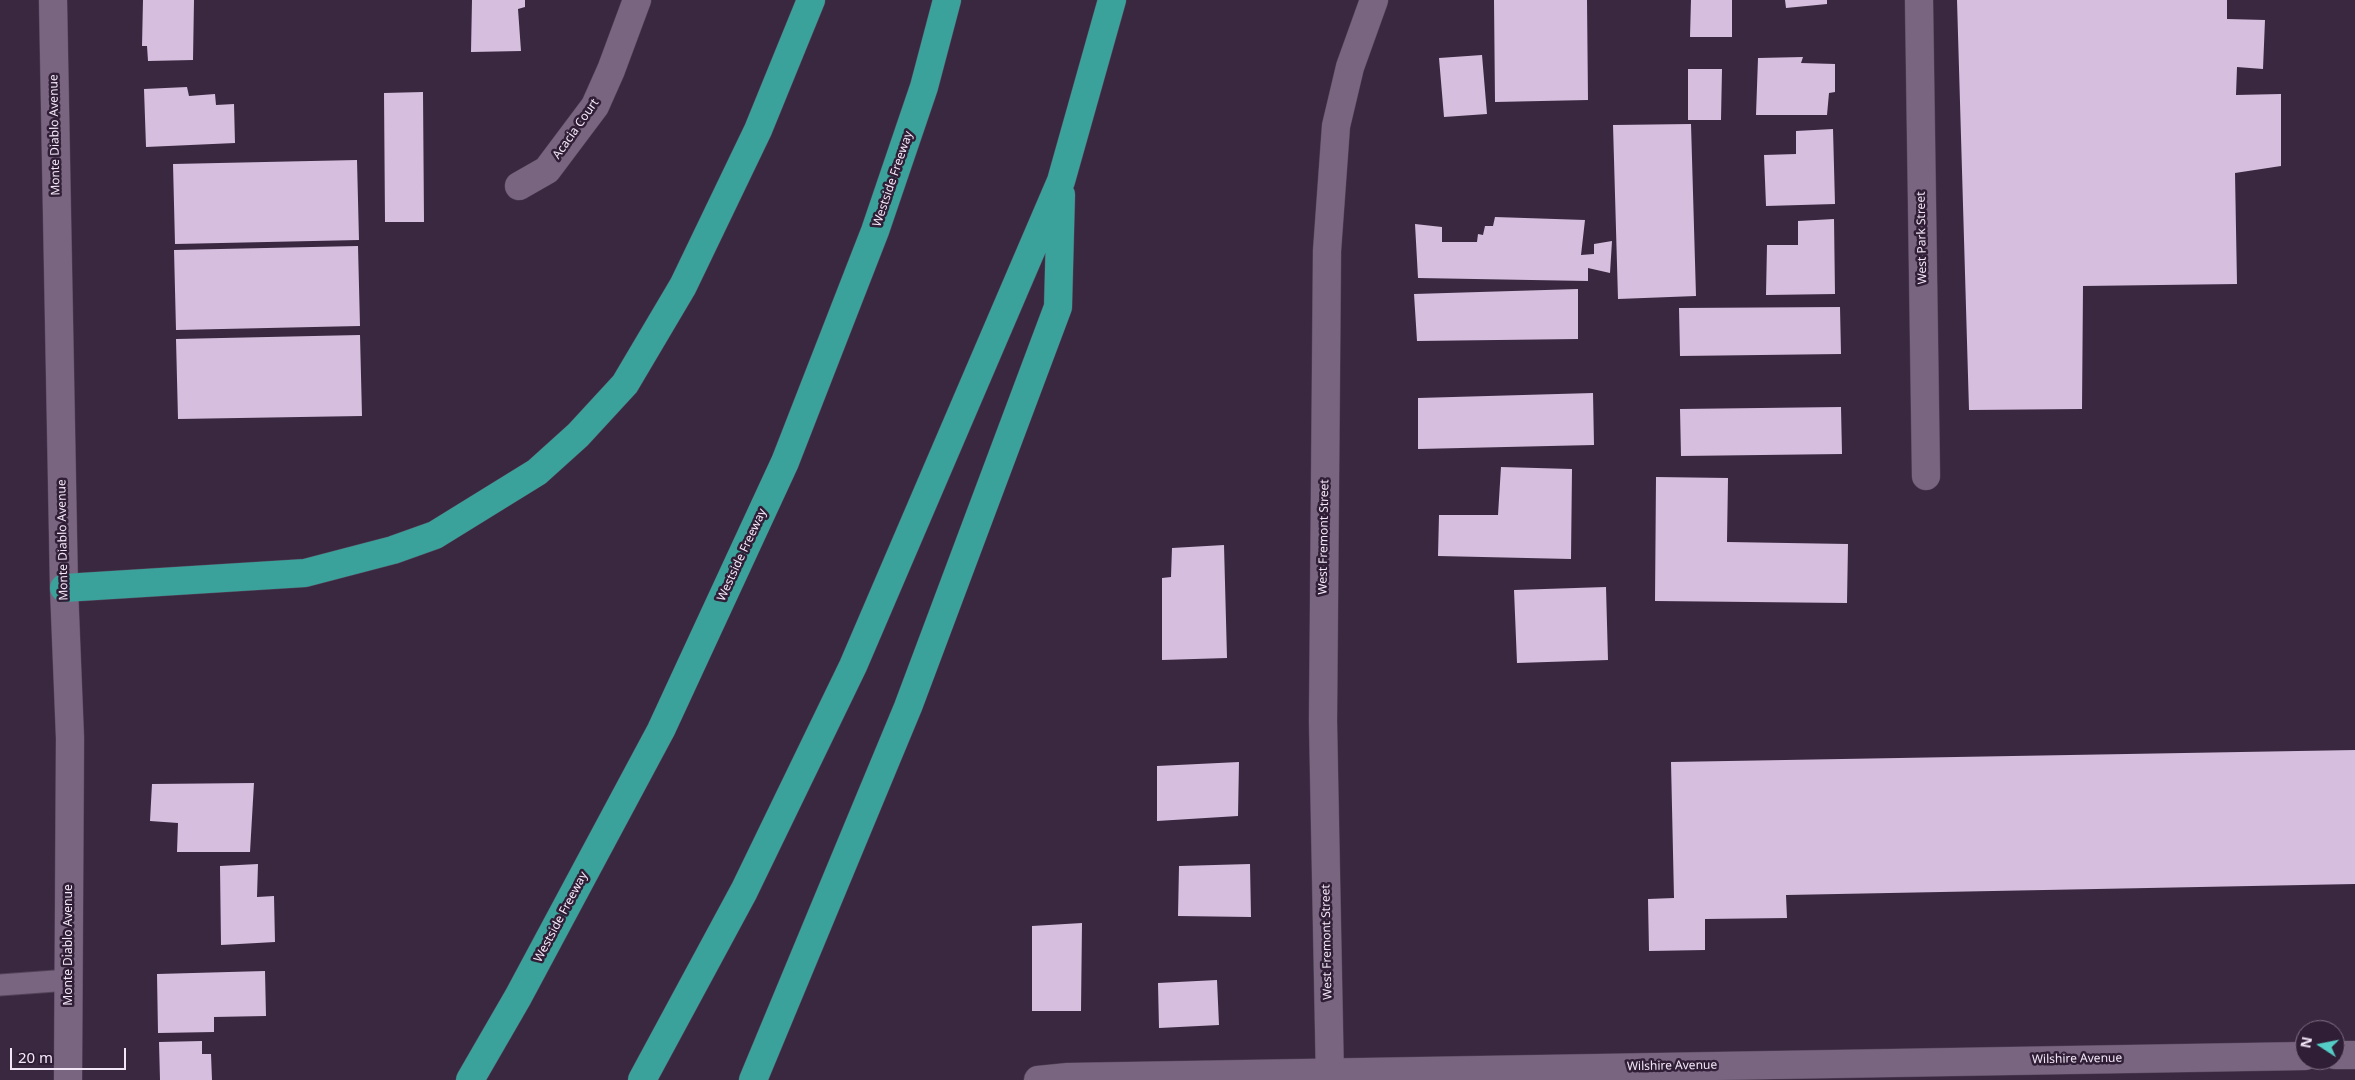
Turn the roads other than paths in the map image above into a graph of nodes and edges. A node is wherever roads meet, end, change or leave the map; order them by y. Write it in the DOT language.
graph roads {
  1 [pos="53,0"];
  2 [pos="637,0"];
  3 [pos="811,0"];
  4 [pos="947,0"];
  5 [pos="1112,0"];
  6 [pos="1374,0"];
  7 [pos="1919,0"];
  8 [pos="1061,181"];
  9 [pos="518,186"];
  10 [pos="1926,476"];
  11 [pos="64,588"];
  12 [pos="69,980"];
  13 [pos="0,985"];
  14 [pos="2295,1056"];
  15 [pos="1958,1070"];
  16 [pos="1330,1076"];
  17 [pos="68,1080"];
  18 [pos="470,1080"];
  19 [pos="642,1080"];
  20 [pos="753,1080"];
  21 [pos="1038,1080"];
  1 -- 11 [label="street, Monte Diablo Avenue"];
  2 -- 9 [label="street, Acacia Court"];
  3 -- 11 [label="highway"];
  4 -- 18 [label="highway, Westside Freeway"];
  5 -- 8 [label="highway"];
  6 -- 16 [label="street, West Fremont Street"];
  7 -- 10 [label="street, West Park Street"];
  8 -- 19 [label="highway"];
  8 -- 20 [label="highway"];
  11 -- 12 [label="street, Monte Diablo Avenue"];
  12 -- 13 [label="lane"];
  12 -- 17 [label="street, Monte Diablo Avenue"];
  14 -- 15 [label="street, Wilshire Avenue"];
  15 -- 16 [label="street, Wilshire Avenue"];
  16 -- 21 [label="street, Wilshire Avenue"];
}
